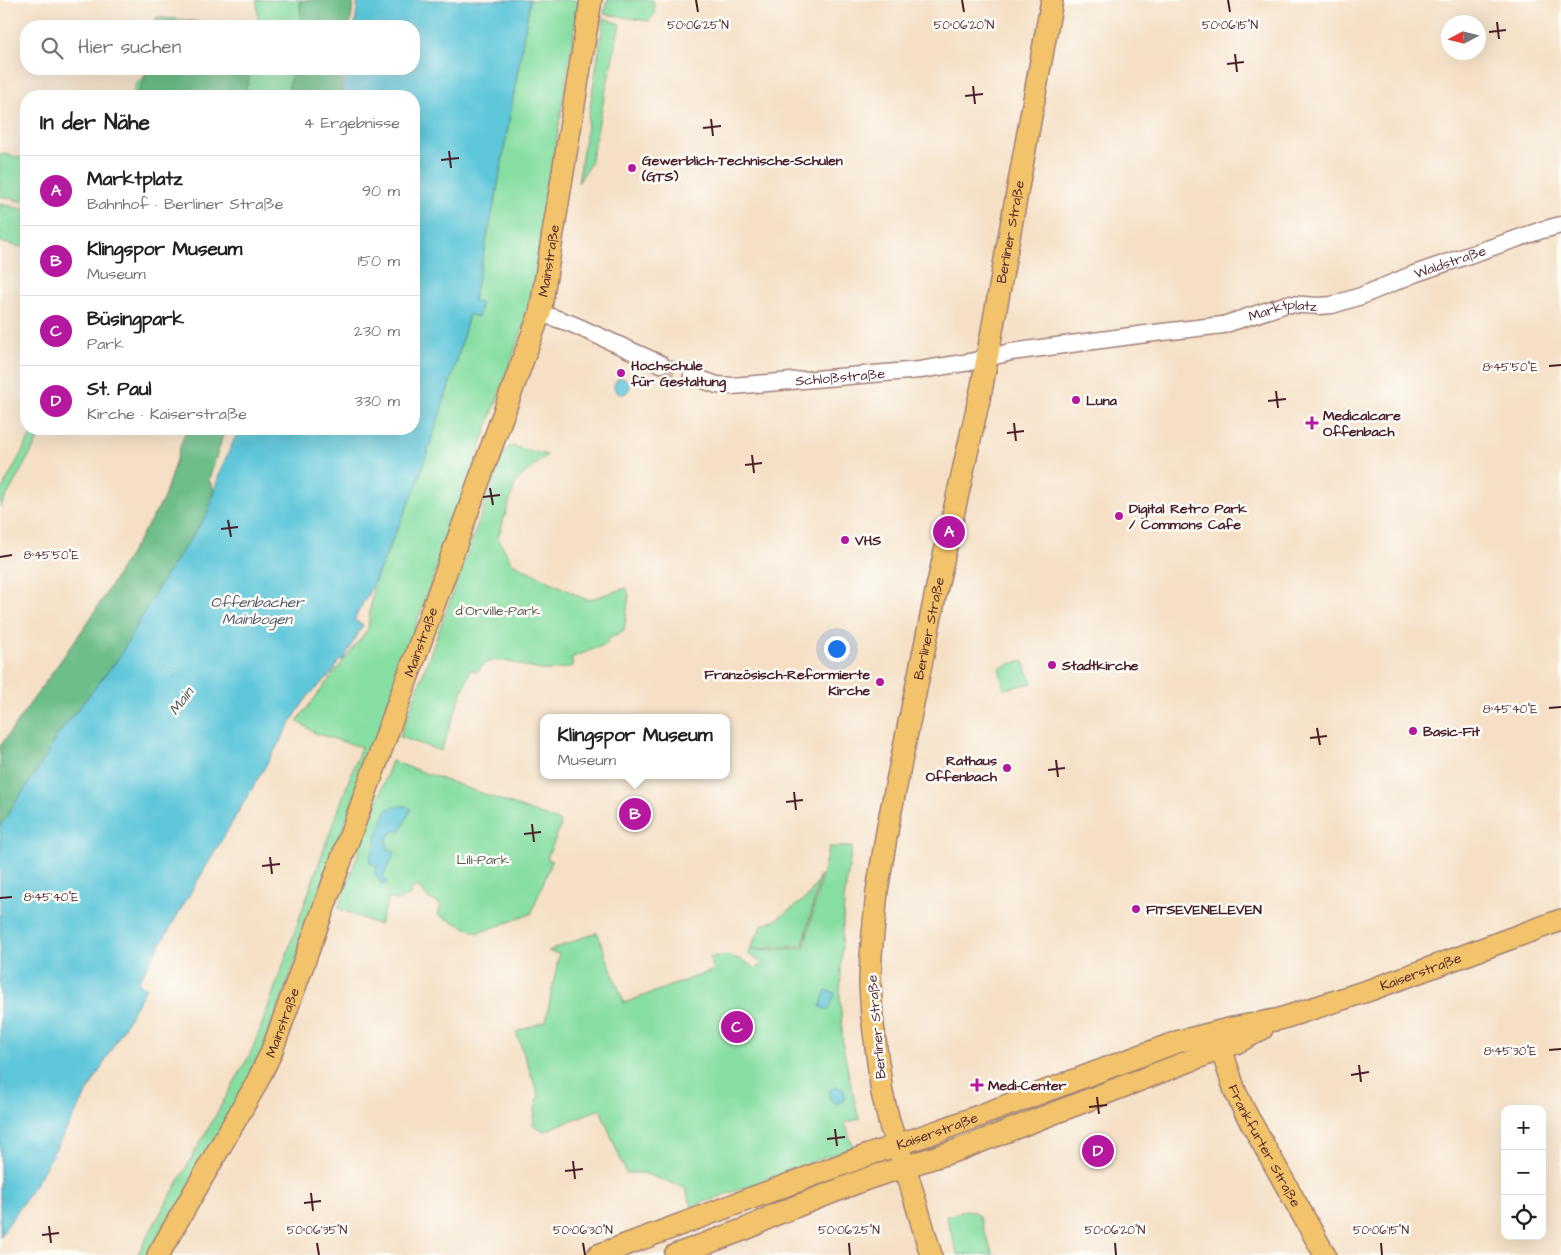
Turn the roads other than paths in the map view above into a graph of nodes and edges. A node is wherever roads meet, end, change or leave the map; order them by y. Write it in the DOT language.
graph roads {
  1 [pos="591,0"];
  2 [pos="1052,0"];
  3 [pos="1561,225"];
  4 [pos="1341,303"];
  5 [pos="540,313"];
  6 [pos="988,358"];
  7 [pos="661,364"];
  8 [pos="692,376"];
  9 [pos="1561,920"];
  10 [pos="1216,1035"];
  11 [pos="1100,1070"];
  12 [pos="1108,1091"];
  13 [pos="897,1145"];
  14 [pos="905,1167"];
  15 [pos="158,1255"];
  16 [pos="598,1255"];
  17 [pos="675,1255"];
  18 [pos="931,1255"];
  19 [pos="1325,1255"];
  1 -- 5 [label="main road, Mainstraße"];
  2 -- 6 [label="main road, Berliner Straße"];
  3 -- 4 [label="street, Waldstraße"];
  4 -- 6 [label="street, Marktplatz"];
  5 -- 7 [label="street"];
  5 -- 15 [label="main road, Mainstraße"];
  6 -- 8 [label="street, Schloßstraße"];
  6 -- 13 [label="main road, Berliner Straße"];
  9 -- 10 [label="main road, Kaiserstraße"];
  10 -- 11 [label="main road, Kaiserstraße"];
  10 -- 12 [label="main road, Kaiserstraße"];
  10 -- 19 [label="main road, Frankfurter Straße"];
  11 -- 12 [label="main road"];
  11 -- 13 [label="main road, Kaiserstraße"];
  12 -- 14 [label="main road, Kaiserstraße"];
  13 -- 14 [label="main road, Berliner Straße"];
  13 -- 16 [label="main road, Kaiserstraße"];
  14 -- 17 [label="main road, Kaiserstraße"];
  14 -- 18 [label="main road, Berliner Straße"];
}
